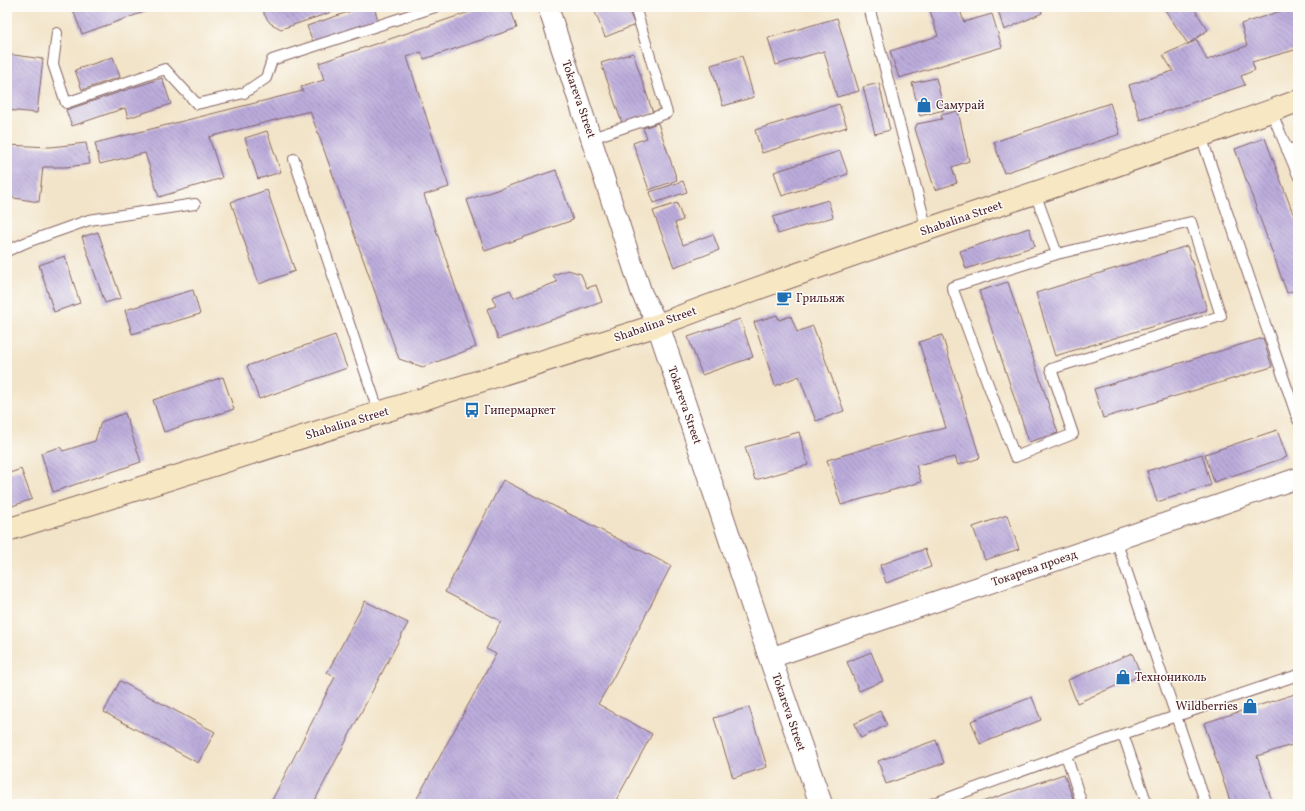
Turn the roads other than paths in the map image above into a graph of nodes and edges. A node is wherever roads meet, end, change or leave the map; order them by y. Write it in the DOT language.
graph roads {
  1 [pos="434,7"];
  2 [pos="548,7"];
  3 [pos="635,7"];
  4 [pos="869,7"];
  5 [pos="57,33"];
  6 [pos="1298,101"];
  7 [pos="1271,111"];
  8 [pos="1201,136"];
  9 [pos="592,138"];
  10 [pos="1298,147"];
  11 [pos="1288,150"];
  12 [pos="294,158"];
  13 [pos="1298,175"];
  14 [pos="1035,193"];
  15 [pos="195,204"];
  16 [pos="927,230"];
  17 [pos="7,252"];
  18 [pos="1057,254"];
  19 [pos="658,325"];
  20 [pos="379,413"];
  21 [pos="1298,420"];
  22 [pos="1298,478"];
  23 [pos="7,530"];
  24 [pos="1116,540"];
  25 [pos="770,658"];
  26 [pos="1298,675"];
  27 [pos="1175,716"];
  28 [pos="1123,734"];
  29 [pos="1066,755"];
  30 [pos="821,804"];
  31 [pos="932,804"];
  32 [pos="1082,804"];
  33 [pos="1148,804"];
  34 [pos="1206,804"];
  1 -- 5 [label="lane"];
  2 -- 9 [label="street, Tokareva Street"];
  3 -- 9 [label="lane"];
  4 -- 16 [label="lane"];
  6 -- 7 [label="main road, Shabalina Street"];
  7 -- 8 [label="main road, Shabalina Street"];
  7 -- 11 [label="lane"];
  8 -- 14 [label="main road, Shabalina Street"];
  8 -- 21 [label="lane"];
  9 -- 19 [label="street, Tokareva Street"];
  10 -- 11 [label="lane"];
  11 -- 13 [label="lane"];
  12 -- 20 [label="lane"];
  14 -- 16 [label="main road, Shabalina Street"];
  14 -- 18 [label="lane"];
  15 -- 17 [label="lane"];
  16 -- 19 [label="main road, Shabalina Street"];
  18 -- 18 [label="lane"];
  19 -- 20 [label="main road, Shabalina Street"];
  19 -- 25 [label="street, Tokareva Street"];
  20 -- 23 [label="main road, Shabalina Street"];
  22 -- 24 [label="street, Токарева проезд"];
  24 -- 25 [label="street, Токарева проезд"];
  24 -- 27 [label="lane"];
  25 -- 30 [label="street, Tokareva Street"];
  26 -- 27 [label="lane"];
  27 -- 28 [label="lane"];
  27 -- 34 [label="lane"];
  28 -- 29 [label="lane"];
  28 -- 33 [label="lane"];
  29 -- 31 [label="lane"];
  29 -- 32 [label="lane"];
}
